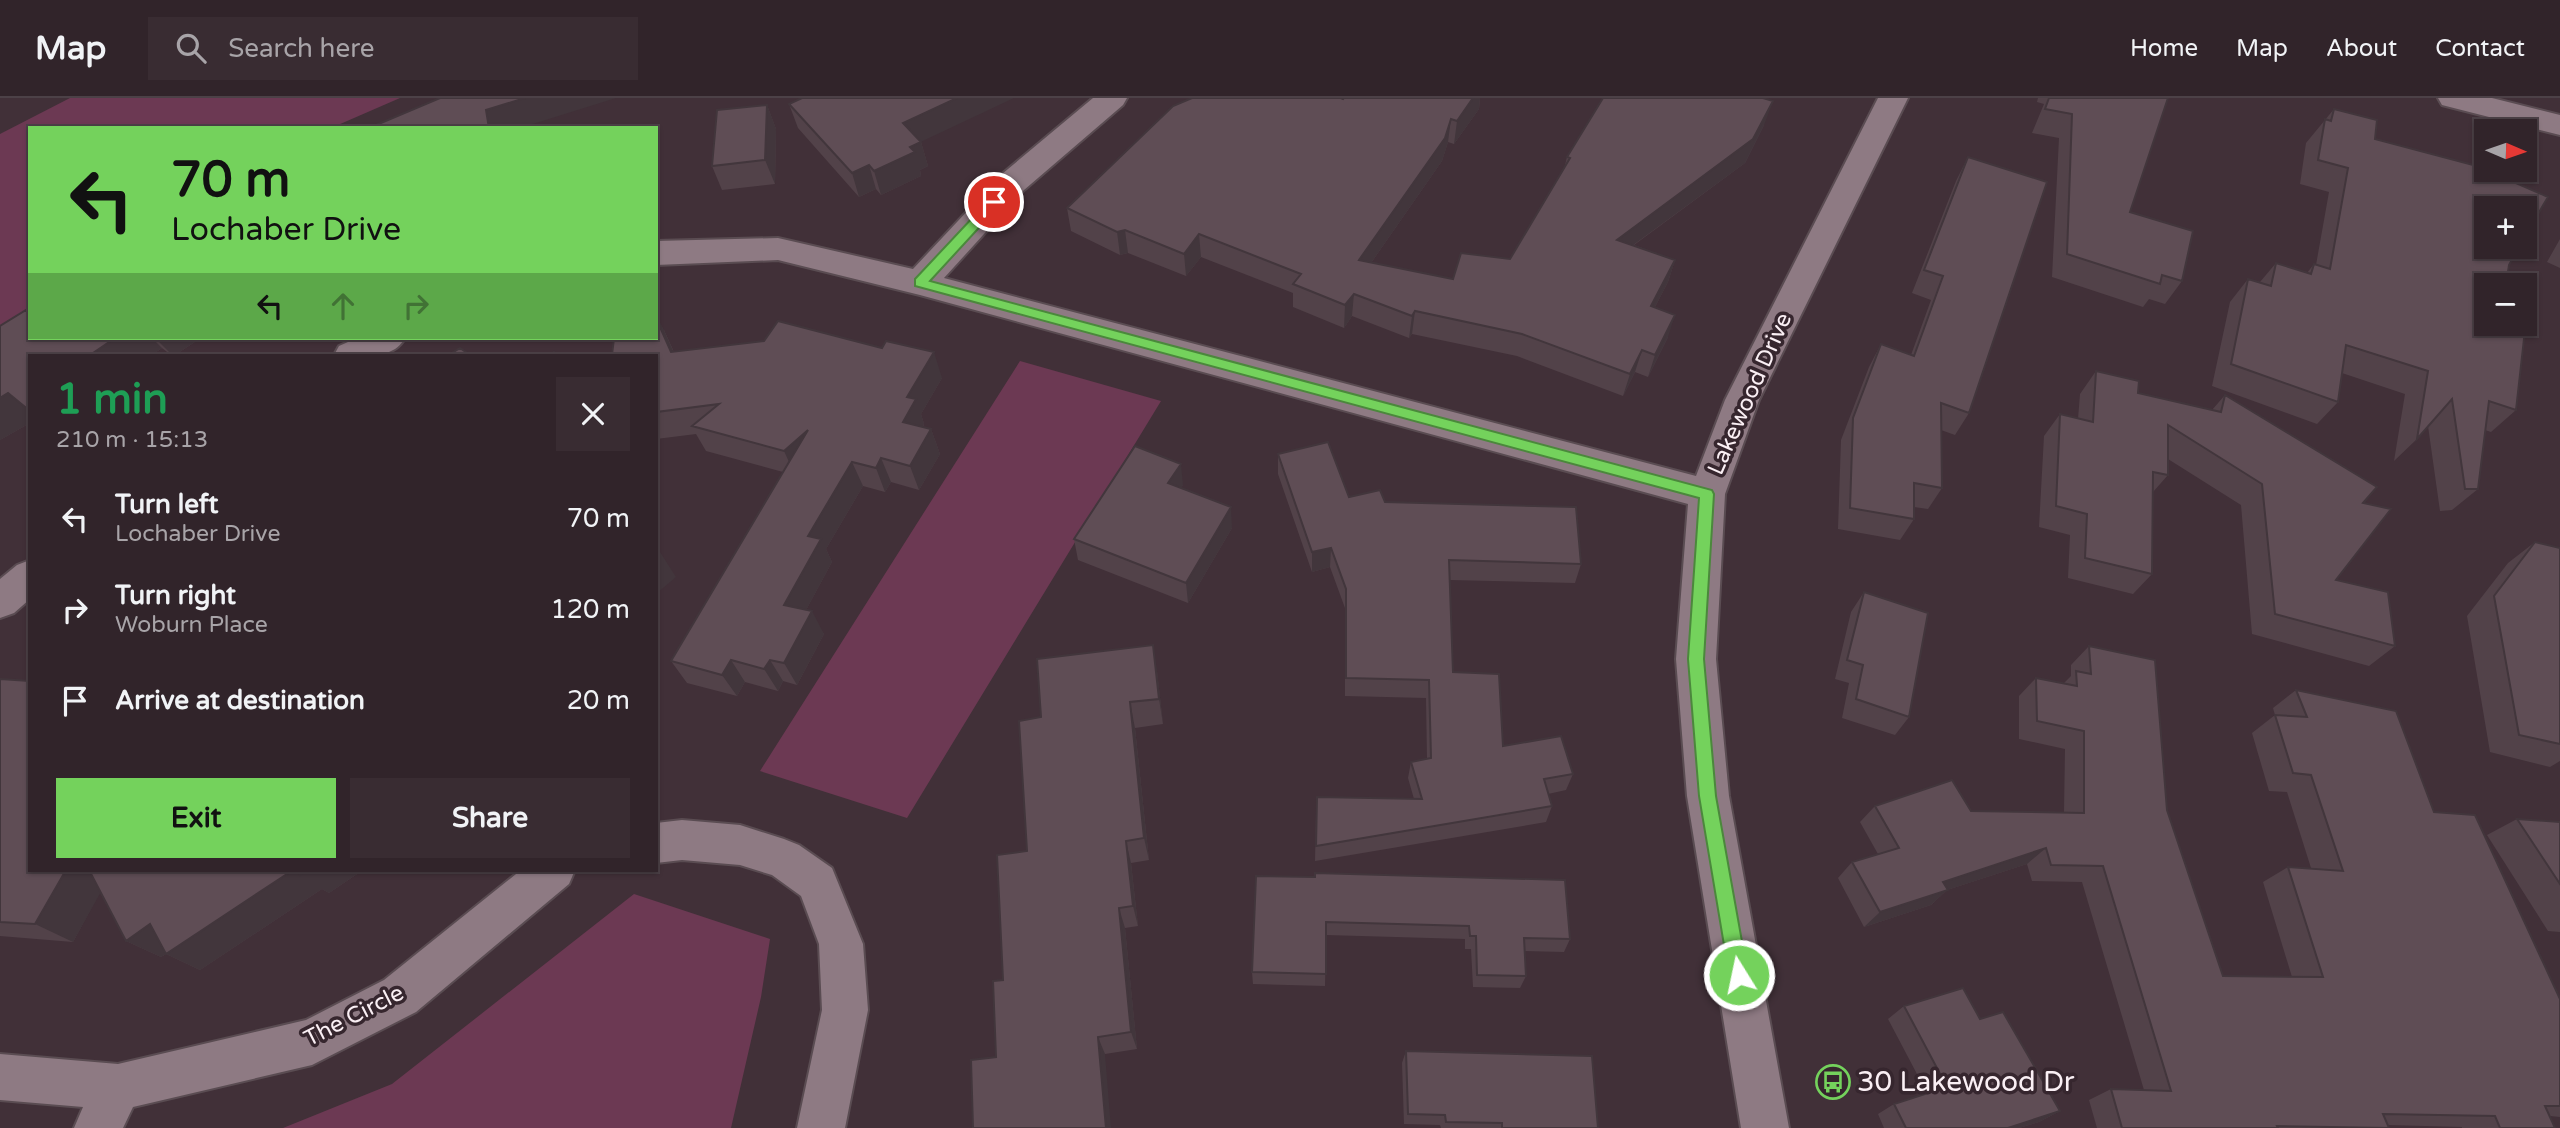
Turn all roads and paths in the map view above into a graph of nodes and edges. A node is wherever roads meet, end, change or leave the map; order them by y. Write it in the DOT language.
graph roads {
  1 [pos="1112,98"];
  2 [pos="1892,98"];
  3 [pos="2453,98"];
  4 [pos="2560,125"];
  5 [pos="658,253"];
  6 [pos="920,283"];
  7 [pos="384,340"];
  8 [pos="353,354"];
  9 [pos="1706,494"];
  10 [pos="28,578"];
  11 [pos="0,602"];
  12 [pos="658,844"];
  13 [pos="552,872"];
  14 [pos="0,1077"];
  15 [pos="118,1087"];
  16 [pos="98,1128"];
  17 [pos="821,1128"];
  18 [pos="1765,1128"];
  1 -- 6 [label="street"];
  2 -- 9 [label="street, Lakewood Drive"];
  3 -- 4 [label="street"];
  5 -- 6 [label="street"];
  6 -- 9 [label="street"];
  7 -- 8 [label="street"];
  9 -- 18 [label="street, Lakewood Drive"];
  10 -- 11 [label="street"];
  12 -- 17 [label="street"];
  13 -- 15 [label="street, The Circle"];
  14 -- 15 [label="street, The Circle"];
  15 -- 16 [label="street"];
}
